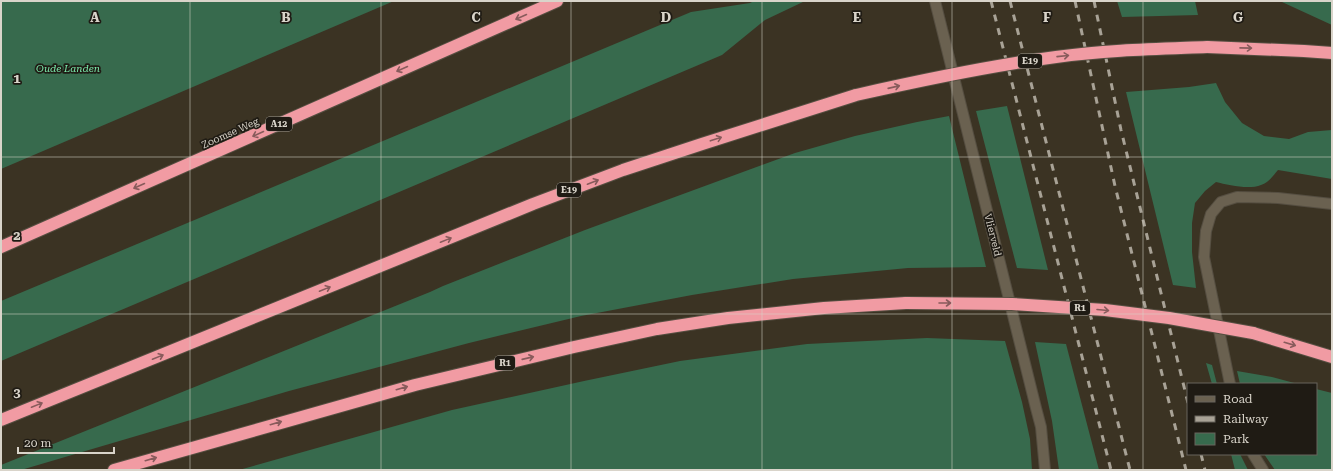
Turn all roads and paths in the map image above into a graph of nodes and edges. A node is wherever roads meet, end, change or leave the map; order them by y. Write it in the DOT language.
graph roads {
  1 [pos="557,1"];
  2 [pos="935,1"];
  3 [pos="1332,53"];
  4 [pos="1332,204"];
  5 [pos="1,247"];
  6 [pos="1332,357"];
  7 [pos="1230,383"];
  8 [pos="1,420"];
  9 [pos="1255,455"];
  10 [pos="114,470"];
  11 [pos="1045,470"];
  12 [pos="1263,470"];
  1 -- 5 [label="highway, Zoomse Weg / A12, one-way"];
  2 -- 11 [label="street, Vlierveld"];
  8 -- 3 [label="highway, E19, one-way, bridge"];
  4 -- 7 [label="street"];
  10 -- 6 [label="highway, R1, one-way, bridge"];
  9 -- 12 [label="street"];
}
